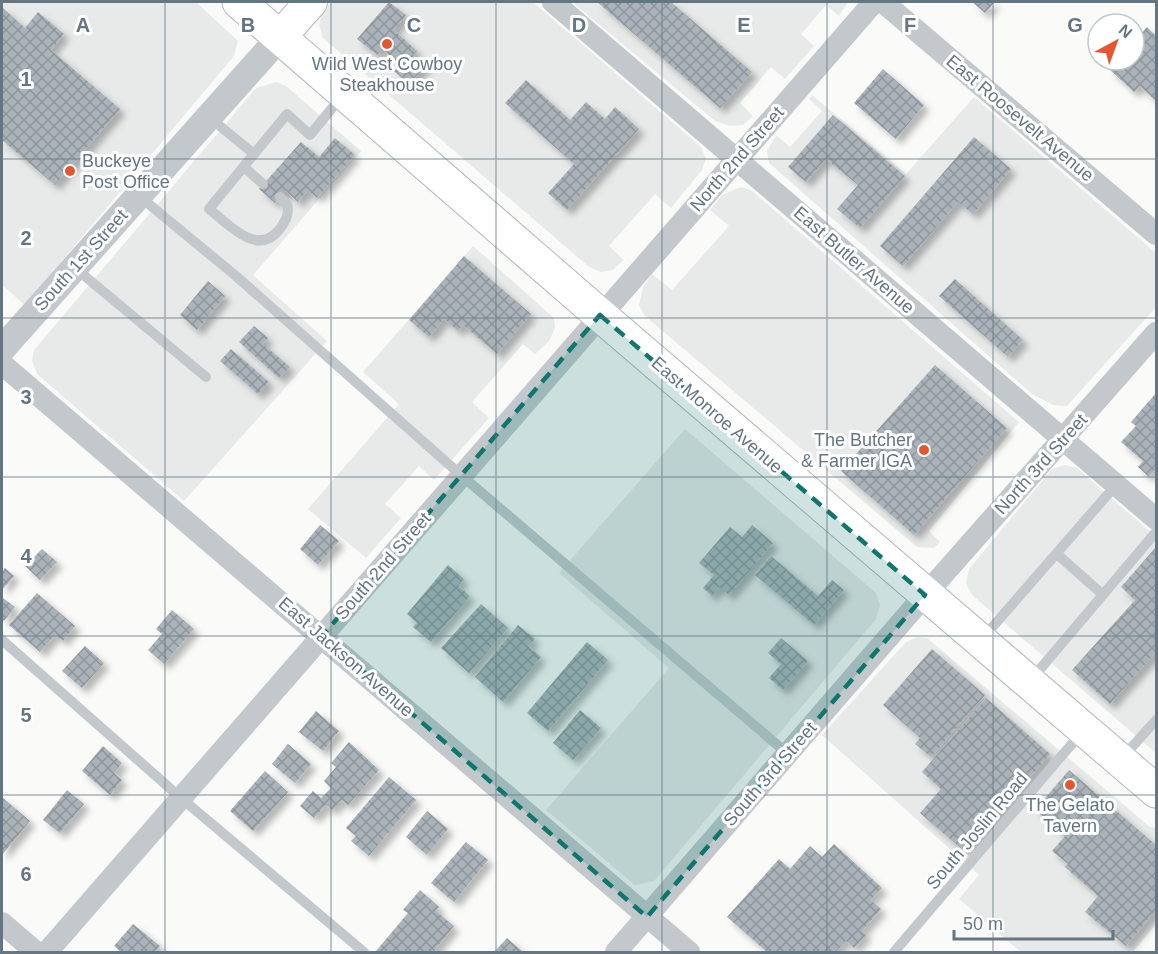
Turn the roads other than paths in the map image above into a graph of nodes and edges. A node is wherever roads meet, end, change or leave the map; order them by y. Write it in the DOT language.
graph roads {
  1 [pos="239,2"];
  2 [pos="311,2"];
  3 [pos="552,2"];
  4 [pos="874,2"];
  5 [pos="883,2"];
  6 [pos="280,37"];
  7 [pos="344,93"];
  8 [pos="209,117"];
  9 [pos="254,154"];
  10 [pos="737,159"];
  11 [pos="244,167"];
  12 [pos="263,184"];
  13 [pos="139,196"];
  14 [pos="280,197"];
  15 [pos="1156,234"];
  16 [pos="75,267"];
  17 [pos="600,315"];
  18 [pos="1156,333"];
  19 [pos="2,349"];
  20 [pos="2,364"];
  21 [pos="206,377"];
  22 [pos="1062,440"];
  23 [pos="462,476"];
  24 [pos="1116,485"];
  25 [pos="1156,519"];
  26 [pos="1156,532"];
  27 [pos="1057,554"];
  28 [pos="925,594"];
  29 [pos="1102,594"];
  30 [pos="322,636"];
  31 [pos="2,640"];
  32 [pos="980,642"];
  33 [pos="1028,684"];
  34 [pos="1156,720"];
  35 [pos="1084,730"];
  36 [pos="788,754"];
  37 [pos="1121,760"];
  38 [pos="1156,790"];
  39 [pos="181,798"];
  40 [pos="647,917"];
  41 [pos="2,923"];
  42 [pos="36,952"];
  43 [pos="47,952"];
  44 [pos="364,952"];
  45 [pos="616,952"];
  46 [pos="689,952"];
  47 [pos="894,952"];
  1 -- 6 [label="main road, East Monroe Avenue"];
  2 -- 6 [label="main road"];
  3 -- 10 [label="street, East Butler Avenue"];
  4 -- 10 [label="street, North 2nd Street"];
  5 -- 15 [label="street, East Roosevelt Avenue"];
  6 -- 7 [label="main road, East Monroe Avenue"];
  6 -- 8 [label="street, South 1st Street"];
  7 -- 9 [label="lane"];
  7 -- 17 [label="main road, East Monroe Avenue"];
  8 -- 9 [label="lane"];
  8 -- 13 [label="street, South 1st Street"];
  9 -- 11 [label="lane"];
  10 -- 17 [label="street, North 2nd Street"];
  10 -- 22 [label="street, East Butler Avenue"];
  11 -- 12 [label="lane"];
  11 -- 14 [label="lane"];
  13 -- 16 [label="street, South 1st Street"];
  13 -- 23 [label="lane"];
  16 -- 19 [label="street, South 1st Street"];
  16 -- 21 [label="lane"];
  17 -- 23 [label="street, South 2nd Street"];
  17 -- 28 [label="main road, East Monroe Avenue"];
  18 -- 22 [label="street, North 3rd Street"];
  20 -- 30 [label="street, East Jackson Avenue"];
  22 -- 24 [label="street, East Butler Avenue"];
  22 -- 28 [label="street, North 3rd Street"];
  23 -- 30 [label="street, South 2nd Street"];
  23 -- 36 [label="lane"];
  24 -- 25 [label="street, East Butler Avenue"];
  24 -- 27 [label="lane"];
  26 -- 29 [label="lane"];
  27 -- 29 [label="lane"];
  27 -- 32 [label="lane"];
  28 -- 32 [label="main road, East Monroe Avenue"];
  28 -- 36 [label="street, South 3rd Street"];
  29 -- 33 [label="lane"];
  30 -- 39 [label="street, South 2nd Street"];
  30 -- 40 [label="street, East Jackson Avenue"];
  31 -- 39 [label="lane"];
  32 -- 33 [label="main road, East Monroe Avenue"];
  33 -- 35 [label="main road, East Monroe Avenue"];
  34 -- 37 [label="lane"];
  35 -- 37 [label="main road, East Monroe Avenue"];
  35 -- 47 [label="lane, South Joslin Road"];
  36 -- 40 [label="street, South 3rd Street"];
  37 -- 38 [label="main road, East Monroe Avenue"];
  39 -- 43 [label="street, South 2nd Street"];
  39 -- 44 [label="lane"];
  40 -- 45 [label="street, South 3rd Street"];
  40 -- 46 [label="street, East Jackson Avenue"];
  41 -- 42 [label="street"];
}
